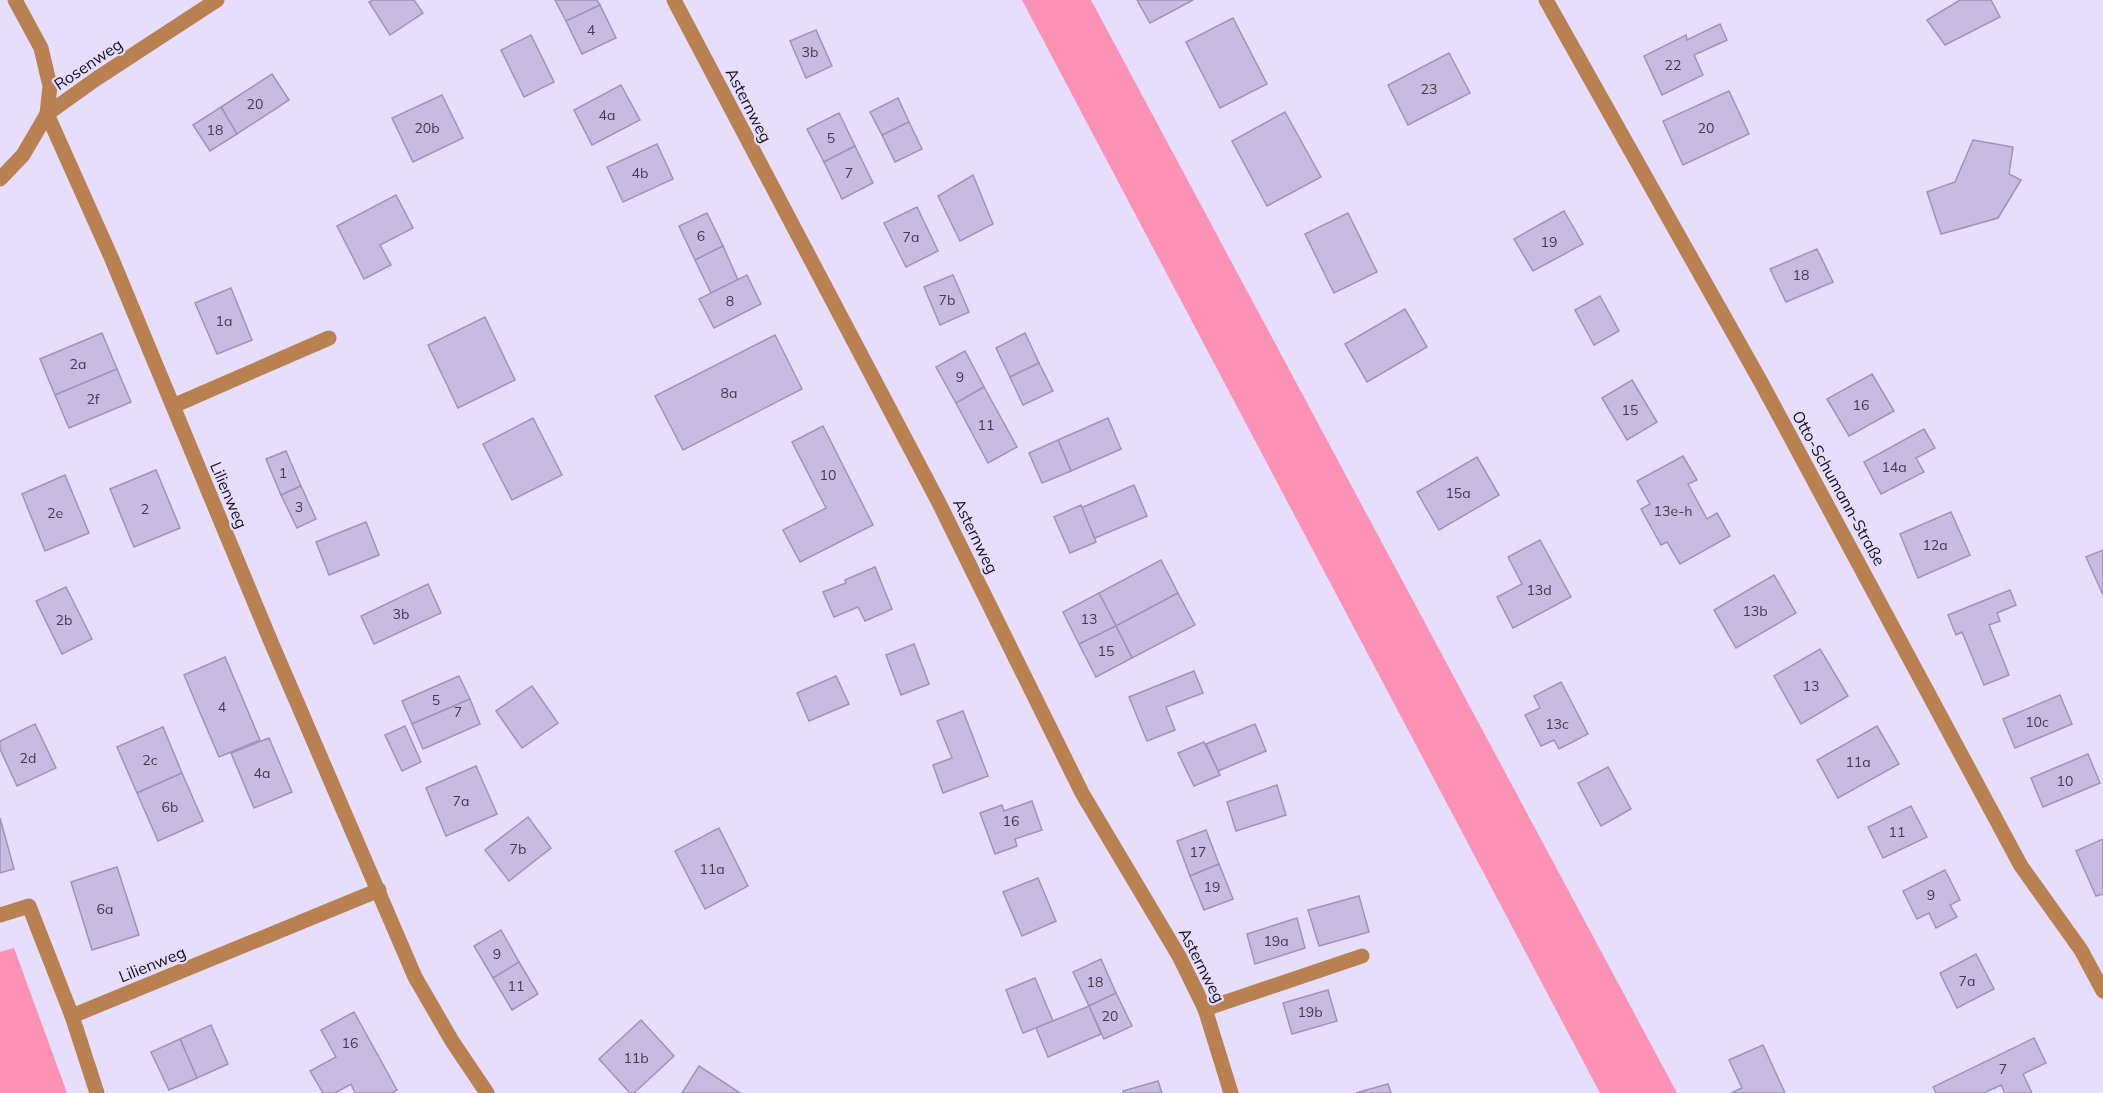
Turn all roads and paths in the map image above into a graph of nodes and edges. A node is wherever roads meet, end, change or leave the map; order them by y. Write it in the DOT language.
graph roads {
  1 [pos="15,0"];
  2 [pos="217,0"];
  3 [pos="674,0"];
  4 [pos="1546,0"];
  5 [pos="47,114"];
  6 [pos="0,179"];
  7 [pos="329,338"];
  8 [pos="173,406"];
  9 [pos="379,890"];
  10 [pos="0,915"];
  11 [pos="1362,956"];
  12 [pos="2103,991"];
  13 [pos="1205,1009"];
  14 [pos="72,1016"];
  15 [pos="97,1093"];
  16 [pos="487,1093"];
  17 [pos="1231,1093"];
  1 -- 5 [label="street"];
  2 -- 5 [label="street, Rosenweg"];
  3 -- 13 [label="street, Asternweg"];
  4 -- 12 [label="street, Otto-Schumann-Straße"];
  5 -- 6 [label="street, Rosenweg"];
  5 -- 8 [label="street, Lilienweg"];
  7 -- 8 [label="street"];
  8 -- 9 [label="street, Lilienweg"];
  9 -- 14 [label="street, Lilienweg"];
  9 -- 16 [label="street, Lilienweg"];
  10 -- 14 [label="street"];
  11 -- 13 [label="street"];
  13 -- 17 [label="street, Asternweg"];
  14 -- 15 [label="street"];
}
